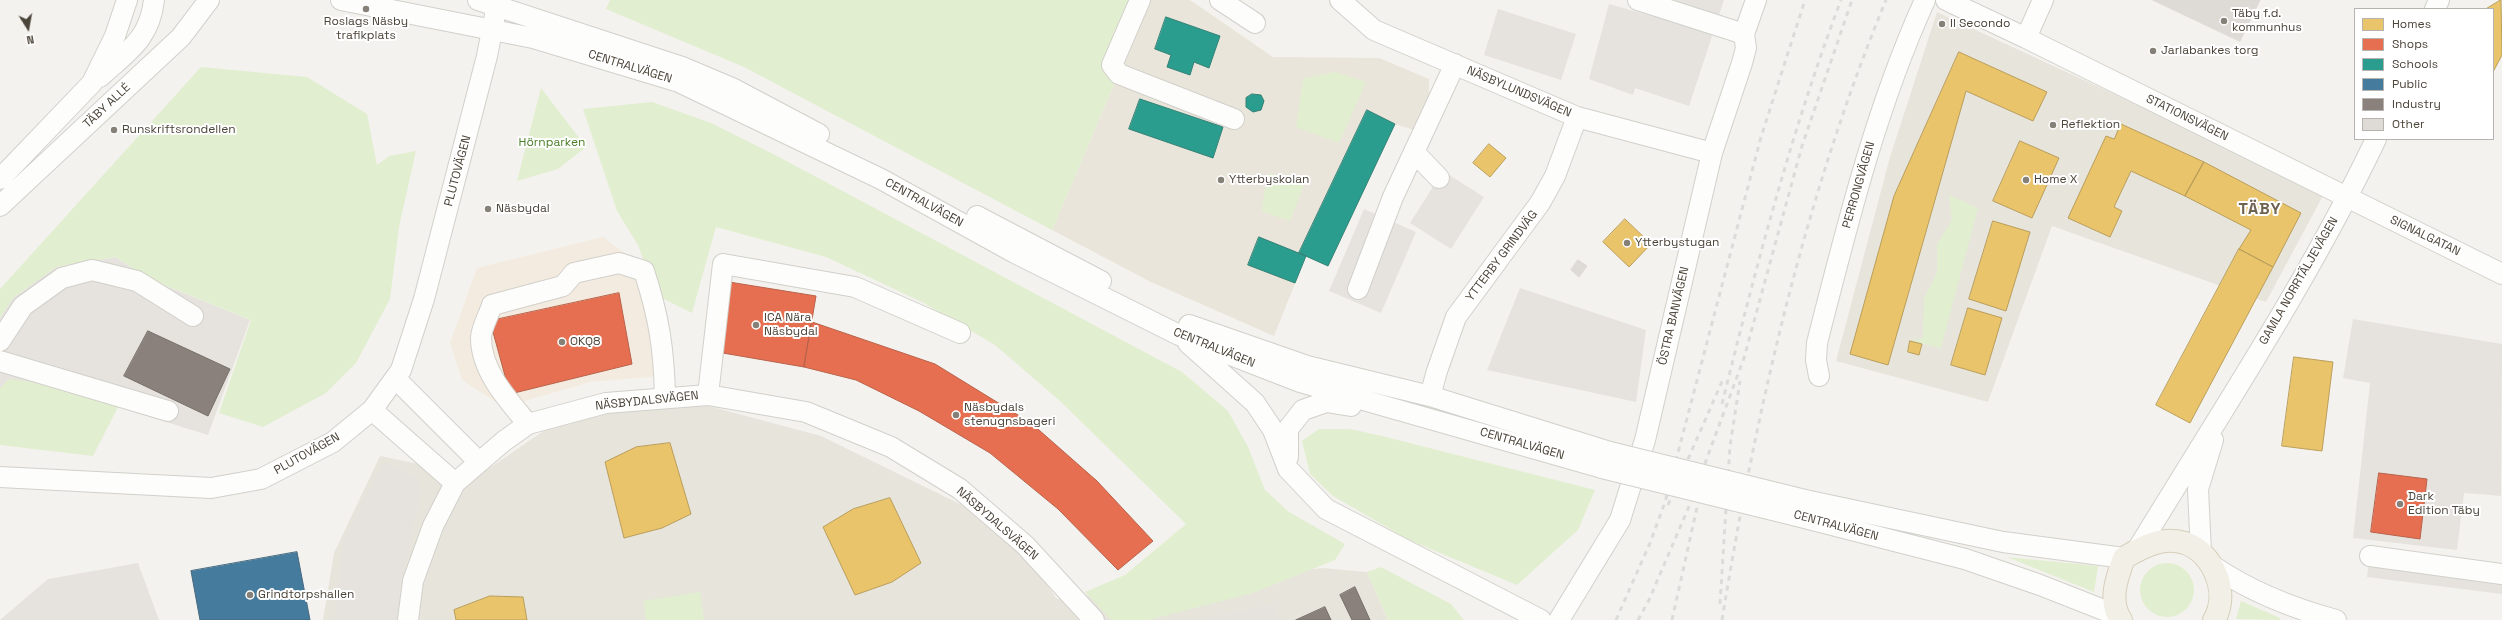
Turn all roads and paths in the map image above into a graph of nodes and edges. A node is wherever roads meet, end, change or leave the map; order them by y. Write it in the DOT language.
graph roads {
  1 [pos="126,0"];
  2 [pos="154,0"];
  3 [pos="208,0"];
  4 [pos="341,0"];
  5 [pos="478,0"];
  6 [pos="1140,0"];
  7 [pos="1220,0"];
  8 [pos="1340,0"];
  9 [pos="1638,0"];
  10 [pos="1756,0"];
  11 [pos="1925,0"];
  12 [pos="1946,0"];
  13 [pos="2043,0"];
  14 [pos="498,3"];
  15 [pos="1255,23"];
  16 [pos="492,29"];
  17 [pos="1744,34"];
  18 [pos="2026,38"];
  19 [pos="1455,64"];
  20 [pos="92,84"];
  21 [pos="1577,118"];
  22 [pos="1234,119"];
  23 [pos="2376,140"];
  24 [pos="1414,152"];
  25 [pos="1712,153"];
  26 [pos="1439,178"];
  27 [pos="0,179"];
  28 [pos="2348,198"];
  29 [pos="0,206"];
  30 [pos="2502,274"];
  31 [pos="1358,289"];
  32 [pos="193,316"];
  33 [pos="960,333"];
  34 [pos="1179,335"];
  35 [pos="0,341"];
  36 [pos="0,361"];
  37 [pos="1819,376"];
  38 [pos="395,378"];
  39 [pos="708,395"];
  40 [pos="1430,396"];
  41 [pos="664,397"];
  42 [pos="372,410"];
  43 [pos="168,412"];
  44 [pos="1419,414"];
  45 [pos="2218,421"];
  46 [pos="528,424"];
  47 [pos="1606,460"];
  48 [pos="479,462"];
  49 [pos="1288,469"];
  50 [pos="0,477"];
  51 [pos="455,483"];
  52 [pos="1801,508"];
  53 [pos="2131,554"];
  54 [pos="2370,556"];
  55 [pos="2207,559"];
  56 [pos="2502,574"];
  57 [pos="2120,618"];
  58 [pos="408,620"];
  59 [pos="1094,620"];
  60 [pos="1541,620"];
  61 [pos="1559,620"];
  62 [pos="2214,620"];
  63 [pos="2336,620"];
  1 -- 20 [label="street, TÄBY ALLÉ"];
  2 -- 20 [label="street, TÄBY ALLÉ"];
  3 -- 29 [label="street, TÄBY ALLÉ"];
  4 -- 16 [label="street, CENTRALVÄGEN"];
  5 -- 14 [label="street, CENTRALVÄGEN"];
  6 -- 22 [label="street"];
  7 -- 15 [label="street"];
  8 -- 19 [label="street, NÄSBYLUNDSVÄGEN"];
  9 -- 17 [label="street"];
  10 -- 17 [label="street, ÖSTRA BANVÄGEN"];
  11 -- 37 [label="street, PERRONGVÄGEN"];
  12 -- 18 [label="street"];
  13 -- 18 [label="street"];
  14 -- 16 [label="street, PLUTOVÄGEN"];
  14 -- 40 [label="street, CENTRALVÄGEN"];
  16 -- 34 [label="street, CENTRALVÄGEN"];
  16 -- 38 [label="street, PLUTOVÄGEN"];
  17 -- 25 [label="street, ÖSTRA BANVÄGEN"];
  18 -- 28 [label="street, STATIONSVÄGEN"];
  19 -- 21 [label="street, NÄSBYLUNDSVÄGEN"];
  19 -- 24 [label="street"];
  20 -- 27 [label="street, TÄBY ALLÉ"];
  21 -- 25 [label="street, NÄSBYLUNDSVÄGEN"];
  21 -- 40 [label="street, YTTERBY GRINDVÄG"];
  23 -- 28 [label="street, GAMLA NORRTÄLJEVÄGEN"];
  24 -- 26 [label="street"];
  24 -- 31 [label="street"];
  25 -- 61 [label="street, ÖSTRA BANVÄGEN"];
  28 -- 30 [label="street, SIGNALGATAN"];
  28 -- 45 [label="street, GAMLA NORRTÄLJEVÄGEN"];
  32 -- 35 [label="street"];
  33 -- 39 [label="street"];
  34 -- 44 [label="street, CENTRALVÄGEN"];
  34 -- 49 [label="street"];
  36 -- 43 [label="street"];
  38 -- 42 [label="street, PLUTOVÄGEN"];
  38 -- 48 [label="street"];
  39 -- 41 [label="street, NÄSBYDALSVÄGEN"];
  39 -- 59 [label="street, NÄSBYDALSVÄGEN"];
  40 -- 47 [label="street, CENTRALVÄGEN"];
  41 -- 46 [label="street, NÄSBYDALSVÄGEN"];
  41 -- 46 [label="street"];
  42 -- 50 [label="street, PLUTOVÄGEN"];
  42 -- 51 [label="street"];
  44 -- 47 [label="street, CENTRALVÄGEN"];
  44 -- 49 [label="street"];
  45 -- 53 [label="street, GAMLA NORRTÄLJEVÄGEN"];
  45 -- 55 [label="street, GAMLA NORRTÄLJEVÄGEN"];
  46 -- 48 [label="street, NÄSBYDALSVÄGEN"];
  47 -- 52 [label="street, CENTRALVÄGEN, bridge"];
  48 -- 51 [label="street, NÄSBYDALSVÄGEN"];
  49 -- 60 [label="street"];
  51 -- 58 [label="street, NÄSBYDALSVÄGEN"];
  52 -- 53 [label="street, CENTRALVÄGEN"];
  52 -- 57 [label="street, CENTRALVÄGEN"];
  53 -- 55 [label="main road"];
  53 -- 57 [label="main road"];
  54 -- 56 [label="street"];
  55 -- 62 [label="main road"];
  55 -- 63 [label="street"];
}
